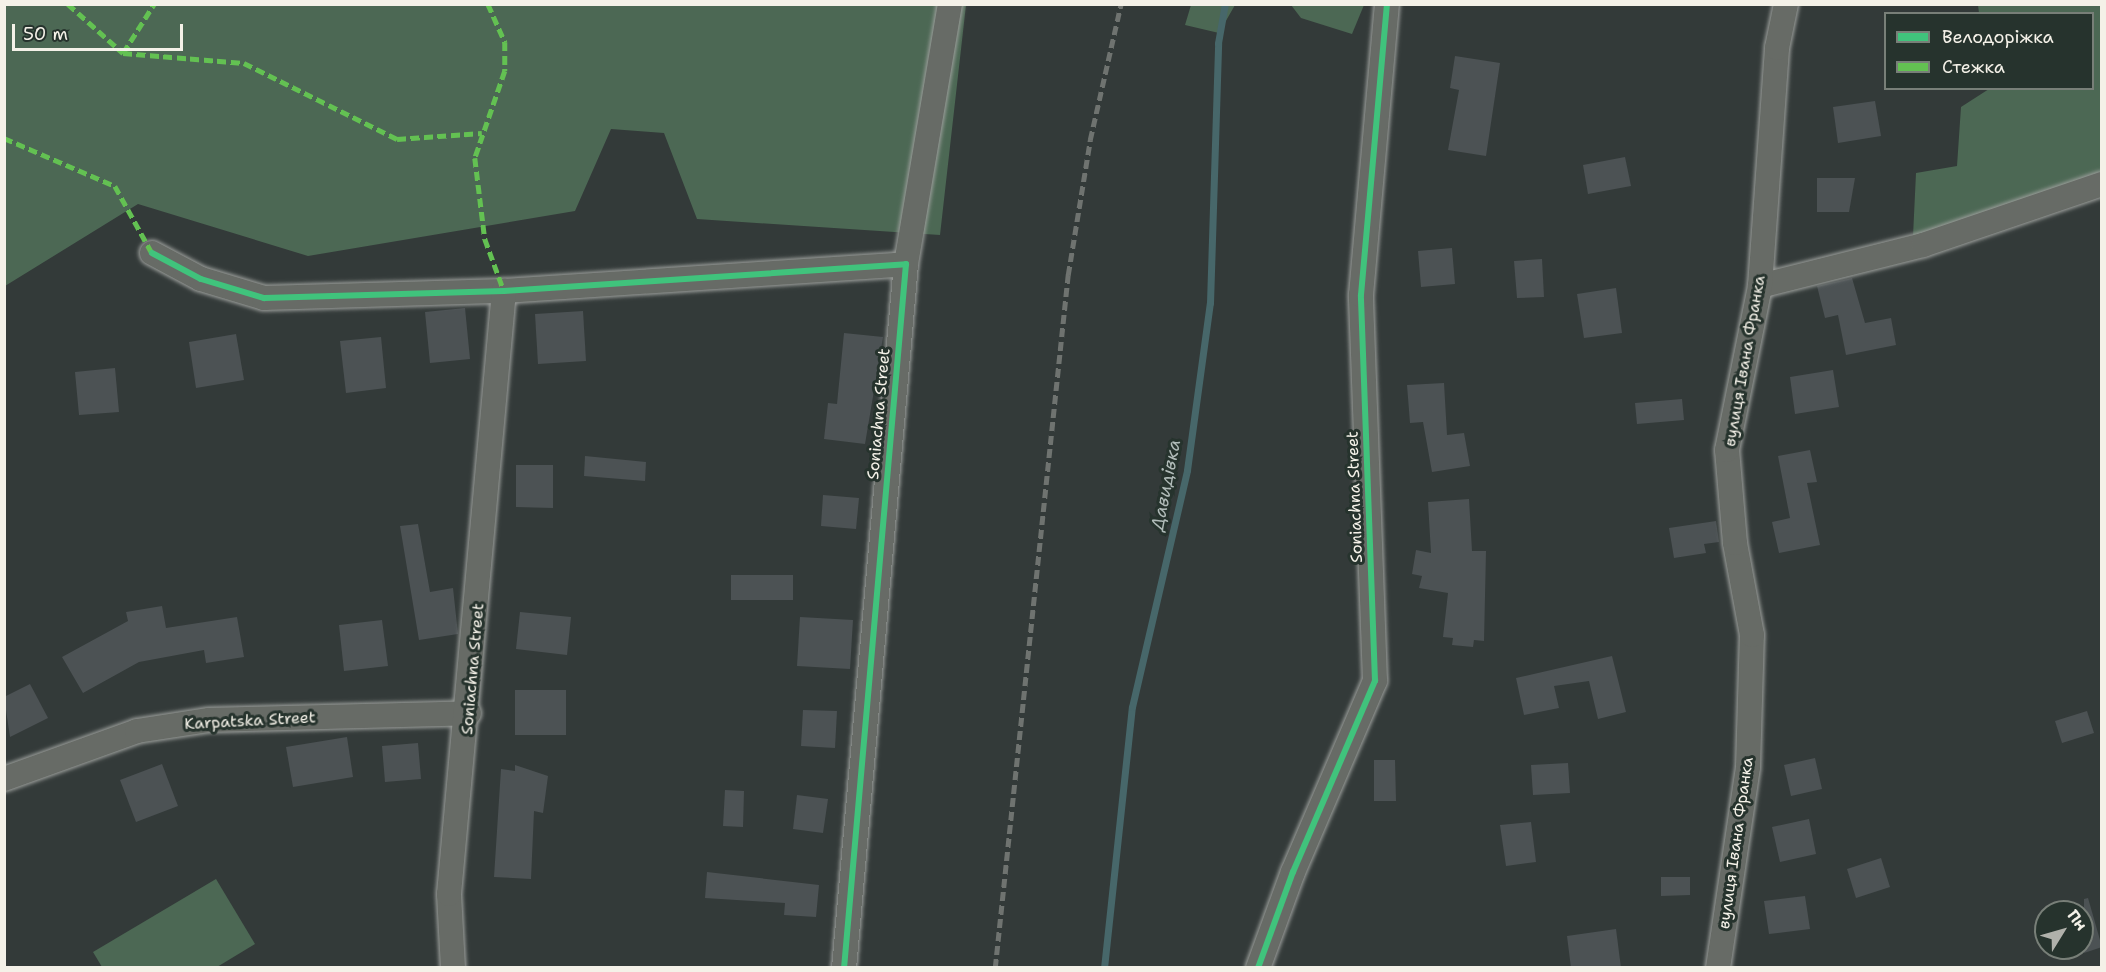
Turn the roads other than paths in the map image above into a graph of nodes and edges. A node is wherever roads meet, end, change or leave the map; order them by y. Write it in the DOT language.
graph roads {
  1 [pos="950,4"];
  2 [pos="1386,4"];
  3 [pos="1786,4"];
  4 [pos="2102,184"];
  5 [pos="152,253"];
  6 [pos="906,264"];
  7 [pos="1760,286"];
  8 [pos="504,291"];
  9 [pos="469,713"];
  10 [pos="4,779"];
  11 [pos="453,968"];
  12 [pos="844,968"];
  13 [pos="1258,968"];
  14 [pos="1718,968"];
  1 -- 6 [label="street, Soniachna Street"];
  2 -- 13 [label="street, Soniachna Street"];
  3 -- 7 [label="street, вулиця Івана Франка"];
  4 -- 7 [label="street"];
  5 -- 8 [label="street"];
  6 -- 8 [label="street"];
  6 -- 12 [label="street, Soniachna Street"];
  7 -- 14 [label="street, вулиця Івана Франка"];
  8 -- 9 [label="street, Soniachna Street"];
  9 -- 10 [label="street, Karpatska Street"];
  9 -- 11 [label="street, Soniachna Street"];
}
